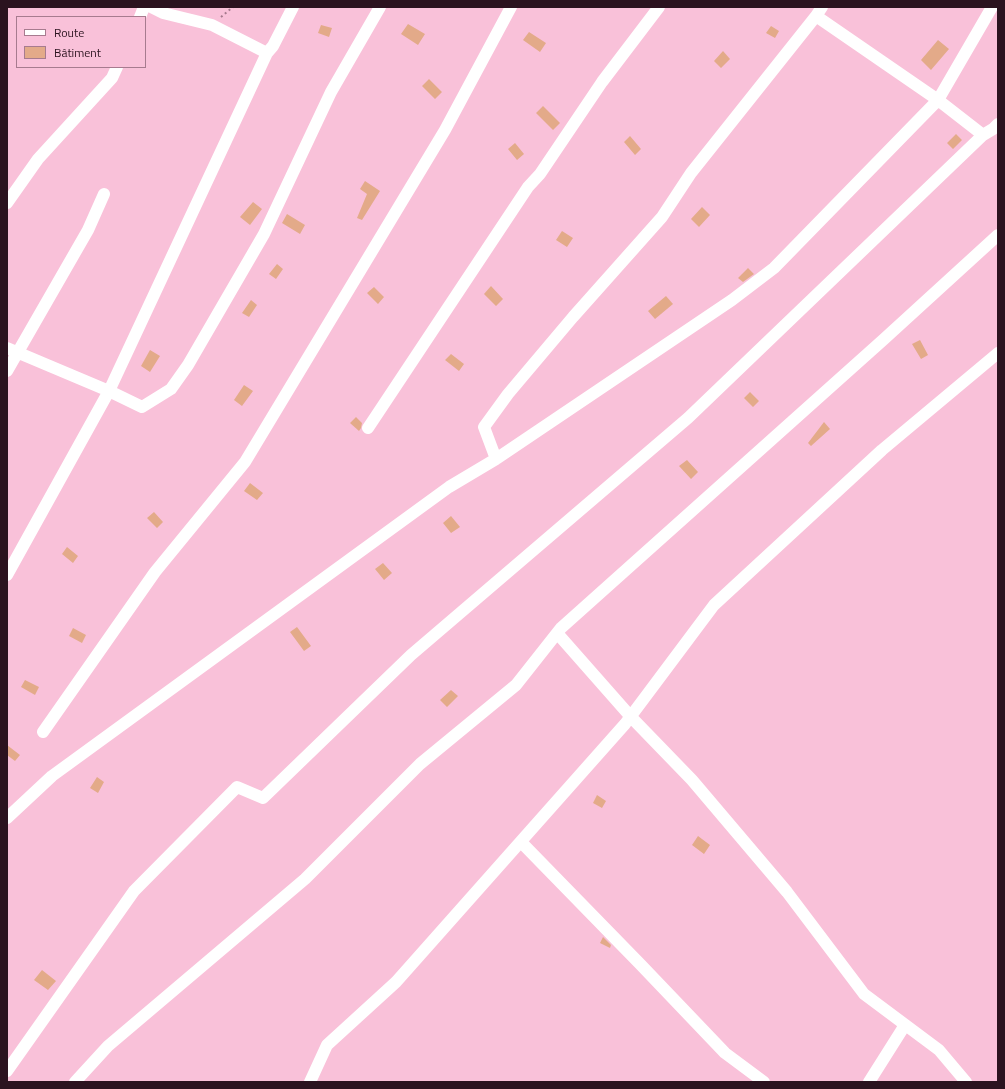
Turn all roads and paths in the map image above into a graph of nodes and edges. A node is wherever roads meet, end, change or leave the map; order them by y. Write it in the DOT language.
graph roads {
  1 [pos="151,7"];
  2 [pos="233,7"];
  3 [pos="293,7"];
  4 [pos="380,7"];
  5 [pos="511,7"];
  6 [pos="659,7"];
  7 [pos="992,7"];
  8 [pos="819,11"];
  9 [pos="212,25"];
  10 [pos="267,53"];
  11 [pos="117,68"];
  12 [pos="938,100"];
  13 [pos="998,124"];
  14 [pos="983,135"];
  15 [pos="104,194"];
  16 [pos="7,203"];
  17 [pos="998,235"];
  18 [pos="7,348"];
  19 [pos="18,353"];
  20 [pos="998,353"];
  21 [pos="7,371"];
  22 [pos="109,392"];
  23 [pos="368,428"];
  24 [pos="496,459"];
  25 [pos="7,575"];
  26 [pos="557,633"];
  27 [pos="631,717"];
  28 [pos="43,732"];
  29 [pos="7,818"];
  30 [pos="521,842"];
  31 [pos="905,1025"];
  32 [pos="7,1071"];
  33 [pos="75,1082"];
  34 [pos="310,1082"];
  35 [pos="764,1082"];
  36 [pos="870,1082"];
  37 [pos="966,1082"];
  1 -- 9 [label="street"];
  2 -- 9 [label="path"];
  3 -- 10 [label="street"];
  4 -- 22 [label="street"];
  5 -- 28 [label="street"];
  6 -- 23 [label="street"];
  7 -- 12 [label="street"];
  8 -- 12 [label="street"];
  8 -- 24 [label="street"];
  9 -- 10 [label="street"];
  10 -- 22 [label="street"];
  11 -- 16 [label="street"];
  12 -- 14 [label="street"];
  12 -- 24 [label="street"];
  13 -- 14 [label="street"];
  14 -- 32 [label="street"];
  15 -- 19 [label="street"];
  17 -- 26 [label="street"];
  18 -- 19 [label="street"];
  19 -- 21 [label="street"];
  19 -- 22 [label="street"];
  20 -- 27 [label="street"];
  22 -- 25 [label="street"];
  24 -- 29 [label="street"];
  26 -- 27 [label="street"];
  26 -- 33 [label="street"];
  27 -- 30 [label="street"];
  27 -- 31 [label="street"];
  30 -- 34 [label="street"];
  30 -- 35 [label="street"];
  31 -- 36 [label="street"];
  31 -- 37 [label="street"];
}
